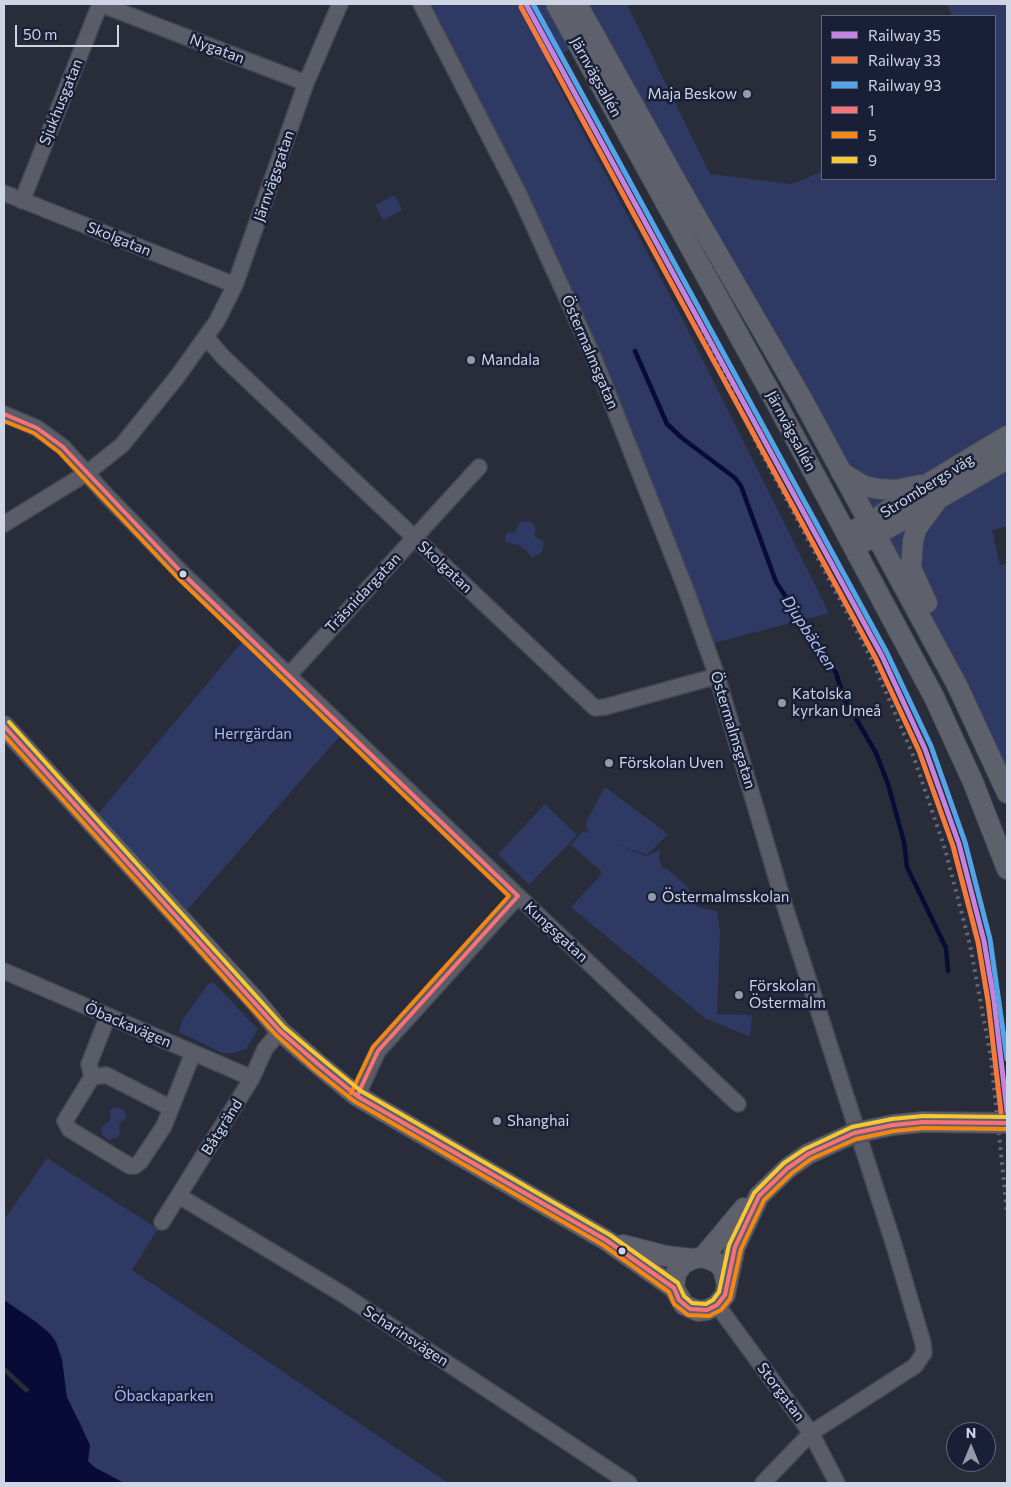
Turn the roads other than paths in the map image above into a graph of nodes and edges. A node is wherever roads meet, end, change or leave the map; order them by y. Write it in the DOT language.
graph roads {
  1 [pos="100,4"];
  2 [pos="340,4"];
  3 [pos="421,4"];
  4 [pos="556,4"];
  5 [pos="578,4"];
  6 [pos="306,83"];
  7 [pos="4,193"];
  8 [pos="22,201"];
  9 [pos="235,285"];
  10 [pos="206,337"];
  11 [pos="4,414"];
  12 [pos="1007,436"];
  13 [pos="1007,459"];
  14 [pos="478,467"];
  15 [pos="840,471"];
  16 [pos="88,473"];
  17 [pos="934,490"];
  18 [pos="4,524"];
  19 [pos="873,530"];
  20 [pos="414,538"];
  21 [pos="850,540"];
  22 [pos="288,674"];
  23 [pos="717,676"];
  24 [pos="957,685"];
  25 [pos="4,726"];
  26 [pos="1007,793"];
  27 [pos="1007,868"];
  28 [pos="518,896"];
  29 [pos="4,971"];
  30 [pos="108,1016"];
  31 [pos="280,1031"];
  32 [pos="193,1053"];
  33 [pos="92,1077"];
  34 [pos="252,1078"];
  35 [pos="357,1096"];
  36 [pos="738,1104"];
  37 [pos="171,1108"];
  38 [pos="1007,1123"];
  39 [pos="179,1196"];
  40 [pos="759,1196"];
  41 [pos="162,1222"];
  42 [pos="606,1240"];
  43 [pos="702,1255"];
  44 [pos="727,1285"];
  45 [pos="674,1288"];
  46 [pos="717,1305"];
  47 [pos="811,1433"];
  48 [pos="629,1483"];
  49 [pos="763,1483"];
  50 [pos="837,1483"];
  1 -- 6 [label="street, Nygatan"];
  1 -- 8 [label="street, Sjukhusgatan"];
  2 -- 6 [label="street, Järnvägsgatan"];
  3 -- 23 [label="street, Östermalmsgatan"];
  4 -- 21 [label="main road, Järnvägsallén"];
  5 -- 15 [label="main road, Järnvägsallén"];
  6 -- 9 [label="street, Järnvägsgatan"];
  7 -- 8 [label="street, Skolgatan"];
  8 -- 9 [label="street, Skolgatan"];
  9 -- 10 [label="street, Järnvägsgatan"];
  10 -- 16 [label="street, Järnvägsgatan"];
  10 -- 20 [label="street, Skolgatan"];
  11 -- 16 [label="street, Kungsgatan"];
  12 -- 17 [label="main road, Strombergs väg"];
  13 -- 17 [label="main road, Strombergs väg"];
  14 -- 20 [label="street, Träsnidargatan"];
  15 -- 17 [label="main road"];
  15 -- 19 [label="main road, Järnvägsallén"];
  16 -- 18 [label="street, Järnvägsgatan"];
  16 -- 22 [label="street, Kungsgatan"];
  17 -- 19 [label="main road, Strombergs väg"];
  17 -- 24 [label="main road"];
  19 -- 21 [label="main road, Strombergs väg"];
  19 -- 24 [label="main road, Järnvägsallén"];
  20 -- 22 [label="street, Träsnidargatan"];
  20 -- 23 [label="street, Skolgatan"];
  21 -- 27 [label="main road, Järnvägsallén"];
  22 -- 28 [label="street, Kungsgatan"];
  23 -- 47 [label="street, Östermalmsgatan"];
  24 -- 26 [label="main road, Järnvägsallén"];
  25 -- 31 [label="main road"];
  28 -- 35 [label="street"];
  28 -- 36 [label="street, Kungsgatan"];
  29 -- 30 [label="street, Öbackavägen"];
  30 -- 32 [label="street, Öbackavägen"];
  30 -- 33 [label="street"];
  31 -- 34 [label="street, Båtgränd"];
  31 -- 35 [label="main road"];
  32 -- 34 [label="street, Öbackavägen"];
  32 -- 37 [label="street"];
  33 -- 37 [label="street"];
  33 -- 37 [label="street"];
  34 -- 39 [label="street, Båtgränd"];
  35 -- 42 [label="main road"];
  38 -- 40 [label="main road, bridge"];
  39 -- 41 [label="street, Båtgränd"];
  39 -- 48 [label="street, Scharinsvägen"];
  40 -- 43 [label="main road"];
  40 -- 44 [label="main road"];
  42 -- 43 [label="main road"];
  42 -- 45 [label="main road"];
  43 -- 44 [label="main road"];
  43 -- 45 [label="main road"];
  44 -- 46 [label="main road"];
  45 -- 46 [label="main road"];
  46 -- 47 [label="street, Storgatan"];
  47 -- 49 [label="street, Östermalmsgatan"];
  47 -- 50 [label="street, Storgatan"];
}
